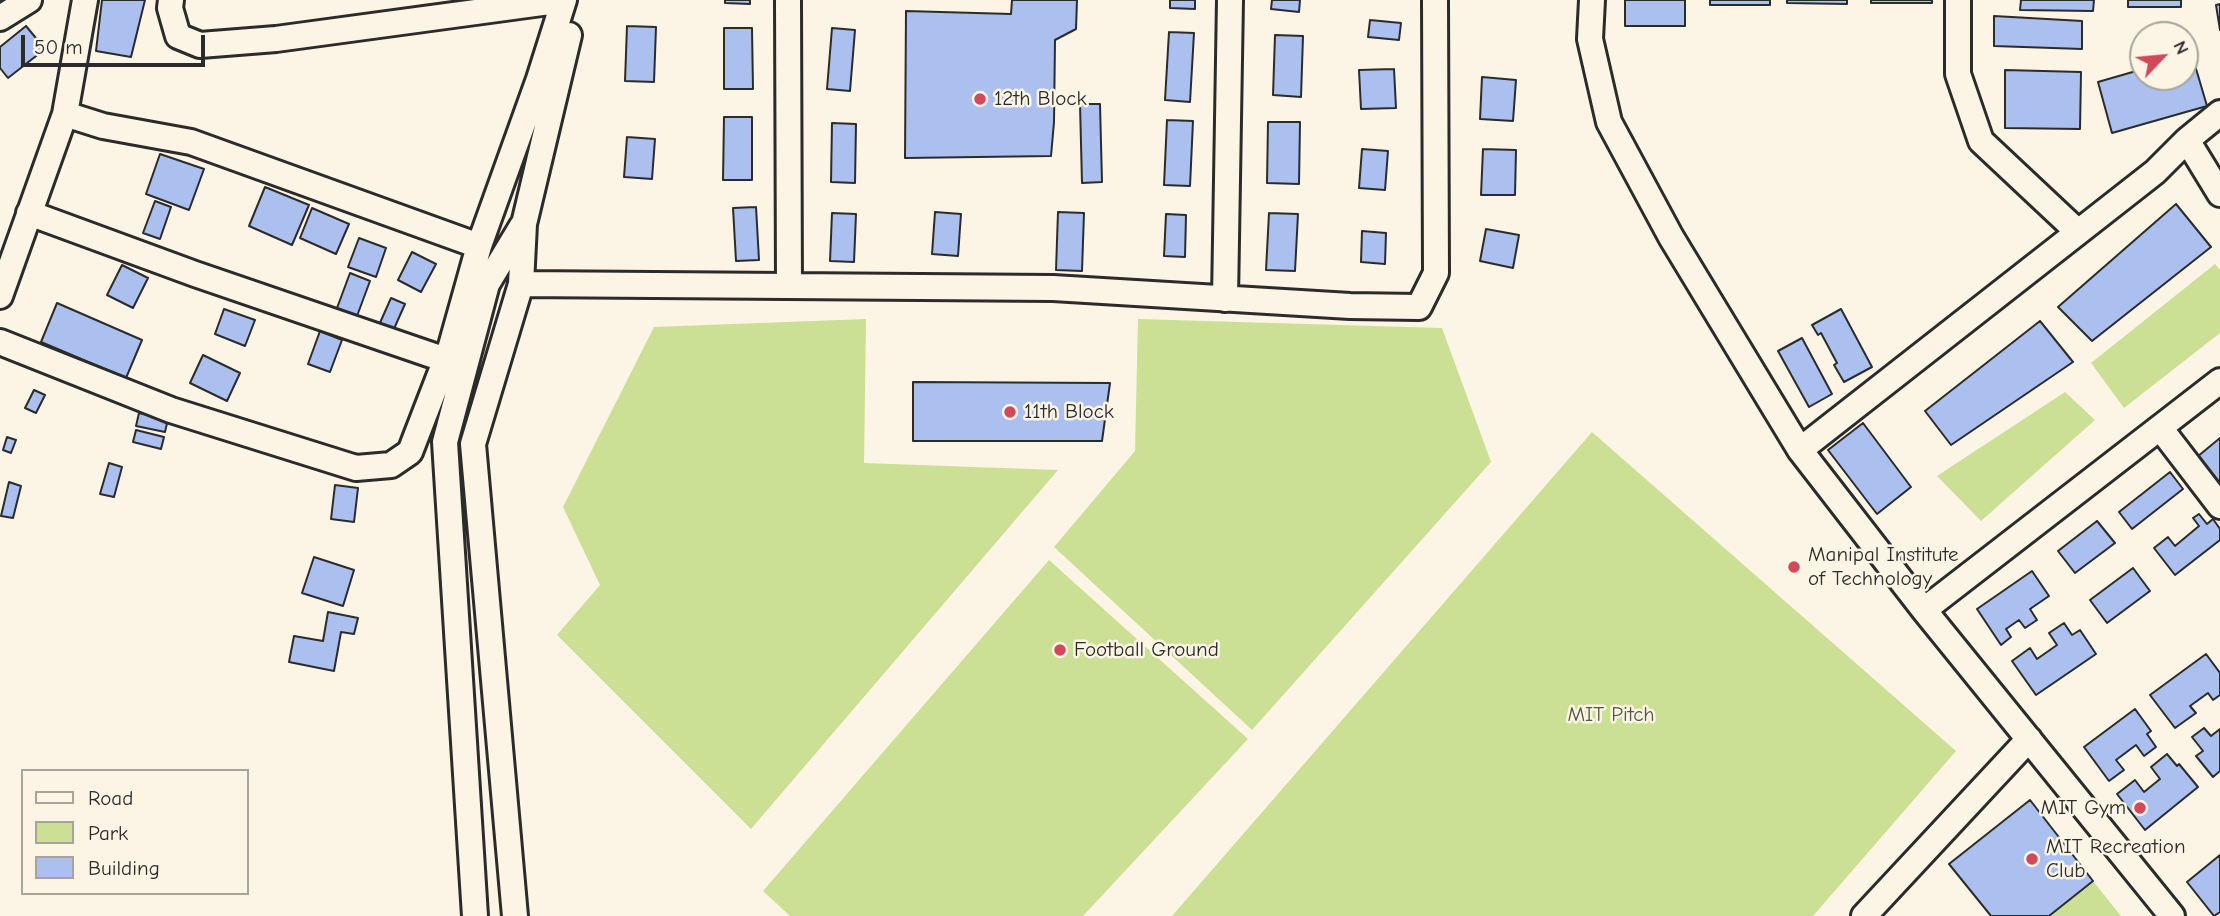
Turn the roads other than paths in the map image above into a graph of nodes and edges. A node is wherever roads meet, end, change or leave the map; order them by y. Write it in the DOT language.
graph roads {
  1 [pos="29,0"];
  2 [pos="85,0"];
  3 [pos="172,0"];
  4 [pos="577,0"];
  5 [pos="788,0"];
  6 [pos="1230,0"];
  7 [pos="1435,0"];
  8 [pos="1592,0"];
  9 [pos="1958,0"];
  10 [pos="0,18"];
  11 [pos="2220,113"];
  12 [pos="65,114"];
  13 [pos="2186,140"];
  14 [pos="2220,194"];
  15 [pos="29,213"];
  16 [pos="524,223"];
  17 [pos="2078,232"];
  18 [pos="479,246"];
  19 [pos="521,284"];
  20 [pos="789,285"];
  21 [pos="0,296"];
  22 [pos="1225,299"];
  23 [pos="0,342"];
  24 [pos="446,360"];
  25 [pos="2220,382"];
  26 [pos="2161,429"];
  27 [pos="1800,450"];
  28 [pos="2220,506"];
  29 [pos="1924,610"];
  30 [pos="2029,739"];
  31 [pos="475,916"];
  32 [pos="515,916"];
  33 [pos="1864,916"];
  34 [pos="2172,916"];
  1 -- 10 [label="street"];
  2 -- 12 [label="street"];
  3 -- 18 [label="street"];
  4 -- 16 [label="street"];
  5 -- 20 [label="street"];
  6 -- 22 [label="street"];
  7 -- 22 [label="street"];
  8 -- 27 [label="street"];
  9 -- 17 [label="street"];
  11 -- 13 [label="street"];
  12 -- 15 [label="street"];
  12 -- 18 [label="street"];
  13 -- 14 [label="street"];
  13 -- 17 [label="street"];
  15 -- 21 [label="street"];
  15 -- 24 [label="street"];
  16 -- 19 [label="street"];
  16 -- 31 [label="street"];
  17 -- 27 [label="street"];
  18 -- 24 [label="street"];
  19 -- 20 [label="street"];
  19 -- 32 [label="street"];
  20 -- 22 [label="street"];
  23 -- 24 [label="street"];
  25 -- 26 [label="street"];
  26 -- 28 [label="street"];
  26 -- 29 [label="street"];
  27 -- 29 [label="street"];
  29 -- 30 [label="street"];
  30 -- 33 [label="street"];
  30 -- 34 [label="street"];
}
